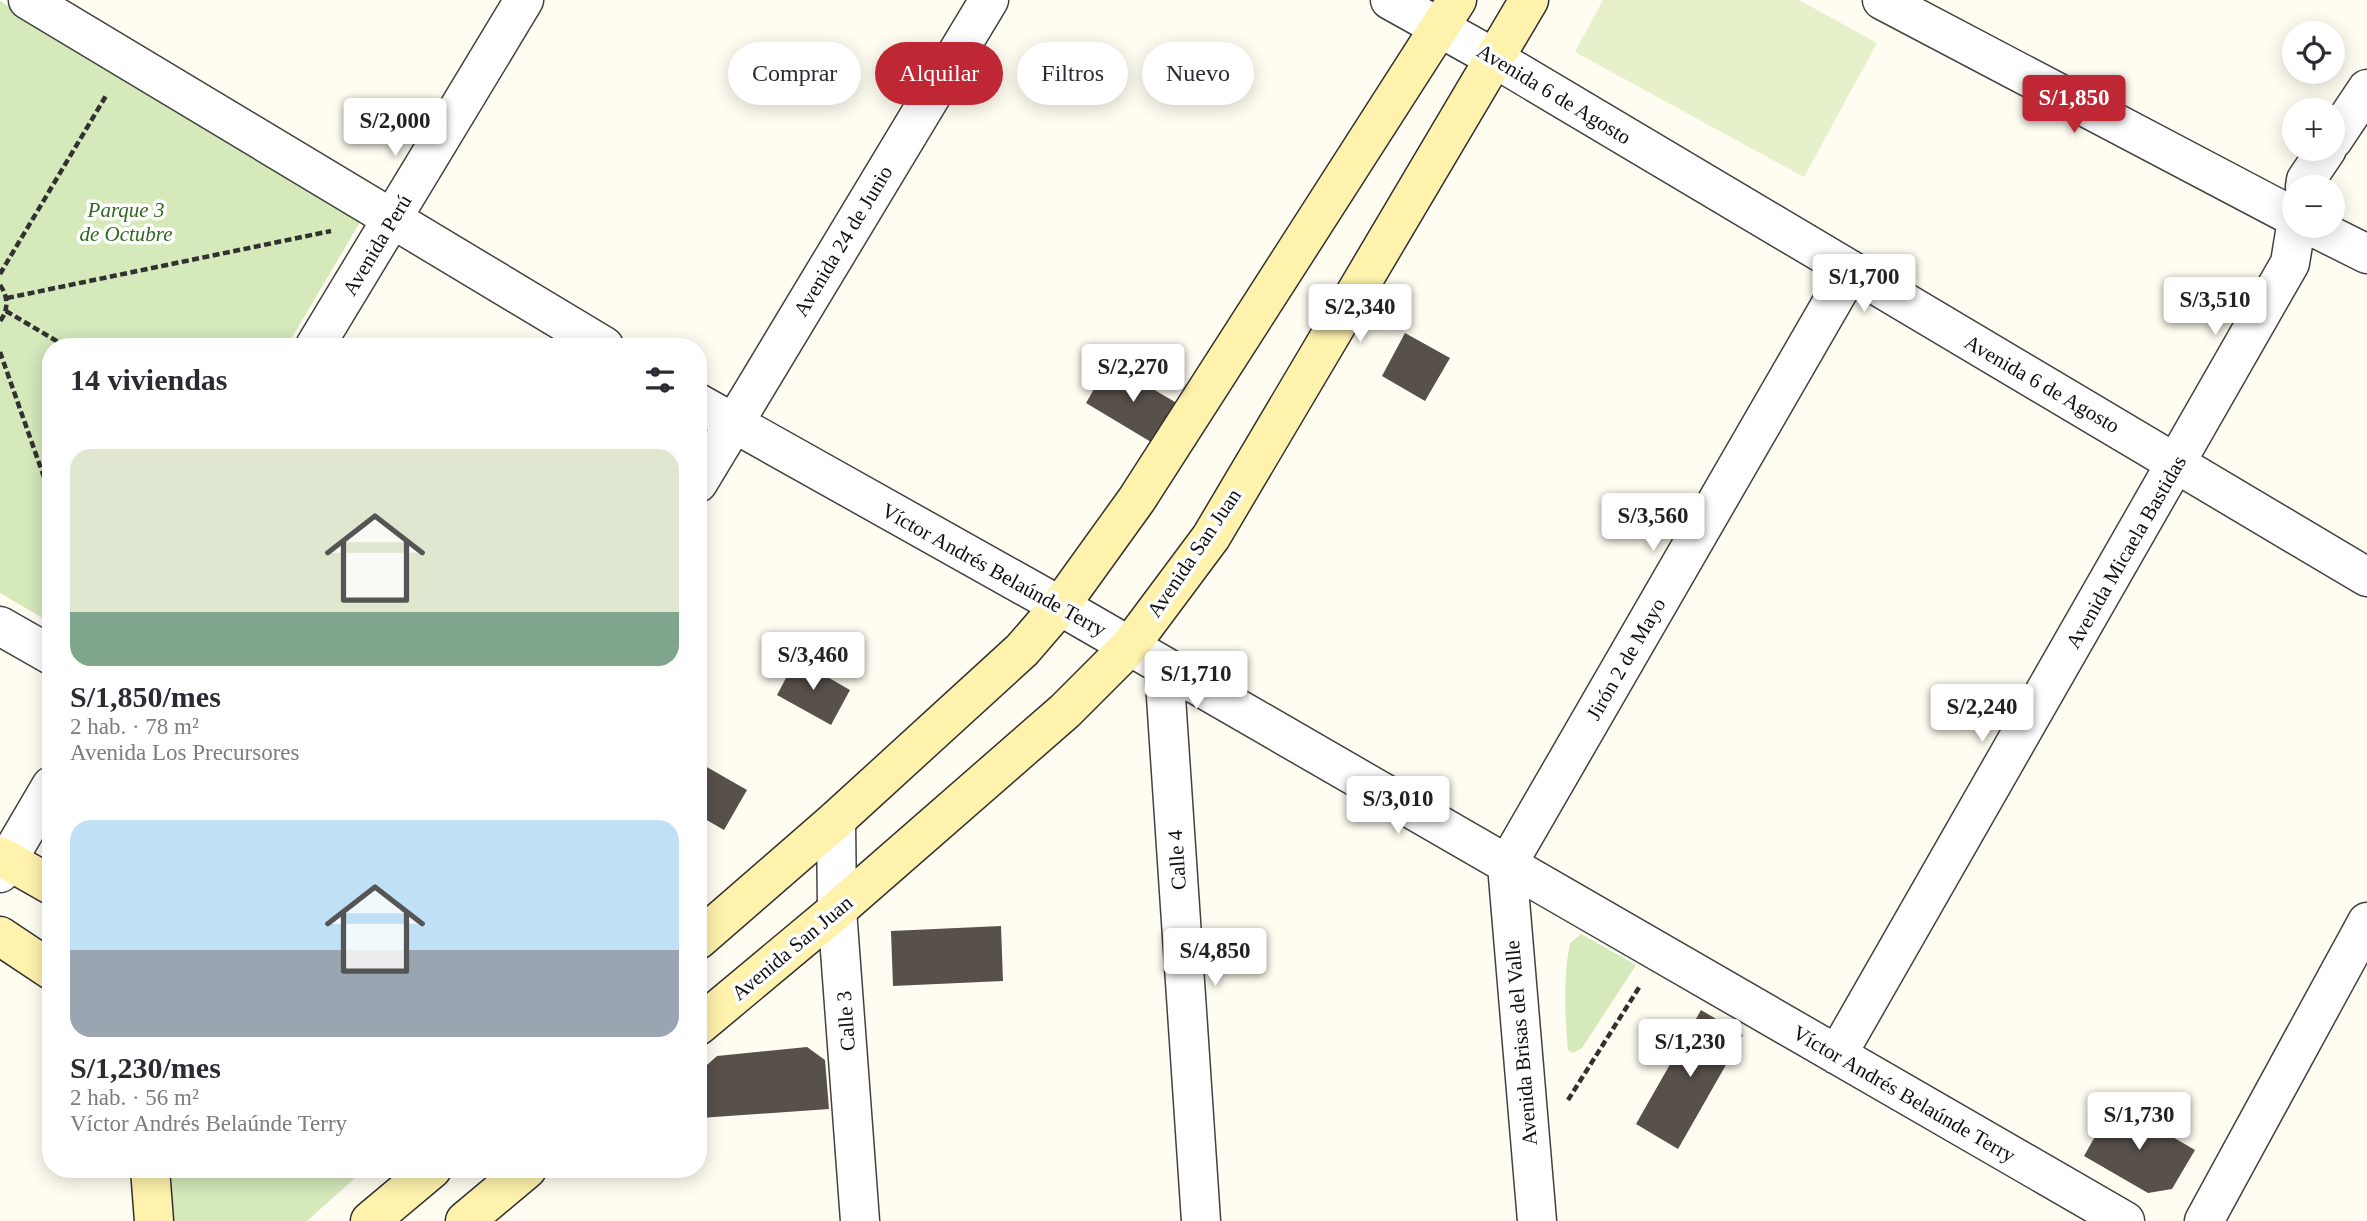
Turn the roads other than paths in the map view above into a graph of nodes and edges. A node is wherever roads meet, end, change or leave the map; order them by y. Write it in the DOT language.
graph roads {
  1 [pos="524,0"];
  2 [pos="989,0"];
  3 [pos="1390,0"];
  4 [pos="1529,0"];
  5 [pos="1882,0"];
  6 [pos="51,6"];
  7 [pos="1449,13"];
  8 [pos="1494,58"];
  9 [pos="2367,89"];
  10 [pos="2345,122"];
  11 [pos="2282,211"];
  12 [pos="393,219"];
  13 [pos="2294,238"];
  14 [pos="2335,238"];
  15 [pos="2367,254"];
  16 [pos="1850,271"];
  17 [pos="320,338"];
  18 [pos="591,338"];
  19 [pos="707,408"];
  20 [pos="733,424"];
  21 [pos="2178,463"];
  22 [pos="707,468"];
  23 [pos="2367,577"];
  24 [pos="1060,606"];
  25 [pos="0,626"];
  26 [pos="1129,647"];
  27 [pos="42,651"];
  28 [pos="1164,667"];
  29 [pos="42,800"];
  30 [pos="836,820"];
  31 [pos="3,863"];
  32 [pos="1507,865"];
  33 [pos="42,881"];
  34 [pos="837,910"];
  35 [pos="2367,922"];
  36 [pos="707,932"];
  37 [pos="0,936"];
  38 [pos="42,964"];
  39 [pos="707,1018"];
  40 [pos="1837,1055"];
  41 [pos="151,1178"];
  42 [pos="421,1178"];
  43 [pos="516,1178"];
  44 [pos="154,1221"];
  45 [pos="370,1221"];
  46 [pos="465,1221"];
  47 [pos="860,1221"];
  48 [pos="1201,1221"];
  49 [pos="1537,1221"];
  50 [pos="2125,1221"];
  51 [pos="2204,1221"];
  1 -- 12 [label="street, Avenida Perú"];
  2 -- 20 [label="street, Avenida 24 de Junio"];
  3 -- 7 [label="street, Avenida 6 de Agosto"];
  4 -- 8 [label="main road, Avenida San Juan"];
  5 -- 11 [label="street"];
  6 -- 12 [label="street"];
  7 -- 8 [label="street, Avenida 6 de Agosto"];
  7 -- 24 [label="main road"];
  8 -- 16 [label="street, Avenida 6 de Agosto"];
  8 -- 26 [label="main road, Avenida San Juan"];
  9 -- 10 [label="street"];
  12 -- 17 [label="street, Avenida Perú"];
  12 -- 18 [label="street"];
  13 -- 21 [label="street, Avenida Micaela Bastidas"];
  14 -- 15 [label="street"];
  16 -- 21 [label="street, Avenida 6 de Agosto"];
  16 -- 32 [label="street, Jirón 2 de Mayo"];
  19 -- 20 [label="street, Víctor Andrés Belaúnde Terry"];
  20 -- 22 [label="street, Avenida 24 de Junio"];
  20 -- 24 [label="street, Víctor Andrés Belaúnde Terry"];
  21 -- 23 [label="street, Avenida 6 de Agosto"];
  21 -- 40 [label="street, Avenida Micaela Bastidas"];
  24 -- 26 [label="street, Víctor Andrés Belaúnde Terry"];
  24 -- 30 [label="main road"];
  25 -- 27 [label="street"];
  26 -- 28 [label="street, Víctor Andrés Belaúnde Terry"];
  26 -- 34 [label="main road, Avenida San Juan"];
  28 -- 32 [label="street, Víctor Andrés Belaúnde Terry"];
  28 -- 48 [label="street, Calle 4"];
  29 -- 31 [label="street"];
  30 -- 34 [label="street, Calle 3"];
  30 -- 36 [label="main road"];
  31 -- 33 [label="main road"];
  32 -- 40 [label="street, Víctor Andrés Belaúnde Terry"];
  32 -- 49 [label="street, Avenida Brisas del Valle"];
  34 -- 39 [label="main road, Avenida San Juan"];
  34 -- 47 [label="street, Calle 3"];
  35 -- 51 [label="street"];
  37 -- 38 [label="main road"];
  40 -- 50 [label="street, Víctor Andrés Belaúnde Terry"];
  41 -- 44 [label="main road"];
  42 -- 45 [label="main road"];
  43 -- 46 [label="main road"];
}
